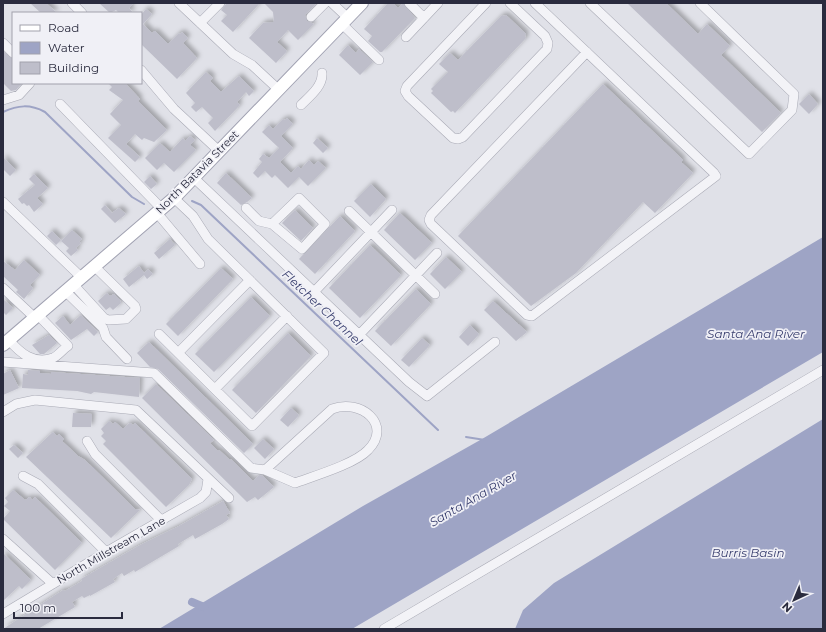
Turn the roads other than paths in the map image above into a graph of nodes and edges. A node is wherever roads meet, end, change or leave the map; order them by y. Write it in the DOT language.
graph roads {
  1 [pos="72,3"];
  2 [pos="179,3"];
  3 [pos="220,3"];
  4 [pos="325,3"];
  5 [pos="332,3"];
  6 [pos="409,3"];
  7 [pos="438,3"];
  8 [pos="486,3"];
  9 [pos="510,3"];
  10 [pos="535,3"];
  11 [pos="590,3"];
  12 [pos="700,3"];
  13 [pos="359,4"];
  14 [pos="81,12"];
  15 [pos="312,17"];
  16 [pos="424,18"];
  17 [pos="344,21"];
  18 [pos="200,23"];
  19 [pos="406,37"];
  20 [pos="3,43"];
  21 [pos="12,52"];
  22 [pos="587,52"];
  23 [pos="379,60"];
  24 [pos="142,71"];
  25 [pos="322,73"];
  26 [pos="29,84"];
  27 [pos="279,90"];
  28 [pos="3,100"];
  29 [pos="60,104"];
  30 [pos="301,104"];
  31 [pos="220,151"];
  32 [pos="194,178"];
  33 [pos="174,198"];
  34 [pos="3,202"];
  35 [pos="349,210"];
  36 [pos="392,210"];
  37 [pos="159,211"];
  38 [pos="243,224"];
  39 [pos="272,224"];
  40 [pos="371,232"];
  41 [pos="437,253"];
  42 [pos="200,264"];
  43 [pos="94,266"];
  44 [pos="416,275"];
  45 [pos="250,280"];
  46 [pos="73,284"];
  47 [pos="3,288"];
  48 [pos="314,292"];
  49 [pos="435,294"];
  50 [pos="36,316"];
  51 [pos="287,316"];
  52 [pos="159,334"];
  53 [pos="359,334"];
  54 [pos="495,342"];
  55 [pos="6,343"];
  56 [pos="178,353"];
  57 [pos="128,359"];
  58 [pos="3,362"];
  59 [pos="823,370"];
  60 [pos="215,389"];
  61 [pos="3,412"];
  62 [pos="87,441"];
  63 [pos="265,470"];
  64 [pos="23,476"];
  65 [pos="208,479"];
  66 [pos="229,498"];
  67 [pos="162,521"];
  68 [pos="3,538"];
  69 [pos="106,552"];
  70 [pos="53,584"];
  71 [pos="3,614"];
  72 [pos="384,629"];
  1 -- 14 [label="street"];
  2 -- 18 [label="street"];
  3 -- 18 [label="street"];
  4 -- 15 [label="street"];
  5 -- 17 [label="street"];
  6 -- 16 [label="street"];
  7 -- 16 [label="street"];
  8 -- 9 [label="street"];
  10 -- 22 [label="street"];
  11 -- 12 [label="street"];
  13 -- 17 [label="main road, North Batavia Street"];
  16 -- 19 [label="street"];
  17 -- 23 [label="street"];
  17 -- 27 [label="main road, North Batavia Street"];
  18 -- 27 [label="street"];
  20 -- 21 [label="street"];
  22 -- 22 [label="street"];
  24 -- 31 [label="street"];
  25 -- 30 [label="street"];
  26 -- 28 [label="street"];
  27 -- 31 [label="main road, North Batavia Street"];
  29 -- 37 [label="street"];
  31 -- 32 [label="main road, North Batavia Street"];
  32 -- 33 [label="main road, North Batavia Street"];
  32 -- 38 [label="street"];
  33 -- 37 [label="main road, North Batavia Street"];
  33 -- 45 [label="street"];
  34 -- 46 [label="street"];
  35 -- 40 [label="street"];
  36 -- 40 [label="street"];
  37 -- 42 [label="street"];
  37 -- 43 [label="main road, North Batavia Street"];
  38 -- 39 [label="street"];
  38 -- 48 [label="street"];
  39 -- 39 [label="street"];
  40 -- 44 [label="street"];
  40 -- 48 [label="street"];
  41 -- 44 [label="street"];
  43 -- 46 [label="main road, North Batavia Street"];
  43 -- 46 [label="street"];
  44 -- 49 [label="street"];
  44 -- 53 [label="street"];
  45 -- 51 [label="street"];
  45 -- 56 [label="street"];
  46 -- 50 [label="main road, North Batavia Street"];
  46 -- 57 [label="street"];
  47 -- 50 [label="street"];
  48 -- 53 [label="street"];
  50 -- 55 [label="main road, North Batavia Street"];
  50 -- 55 [label="street"];
  51 -- 60 [label="street"];
  51 -- 60 [label="street"];
  52 -- 56 [label="street"];
  53 -- 54 [label="street"];
  56 -- 60 [label="street"];
  58 -- 63 [label="street"];
  59 -- 72 [label="street"];
  61 -- 65 [label="street"];
  62 -- 67 [label="street"];
  63 -- 63 [label="street"];
  64 -- 69 [label="street"];
  65 -- 66 [label="street"];
  65 -- 67 [label="street, North Millstream Lane"];
  67 -- 69 [label="street, North Millstream Lane"];
  68 -- 70 [label="street"];
  69 -- 70 [label="street, North Millstream Lane"];
  70 -- 71 [label="street, North Millstream Lane"];
}
